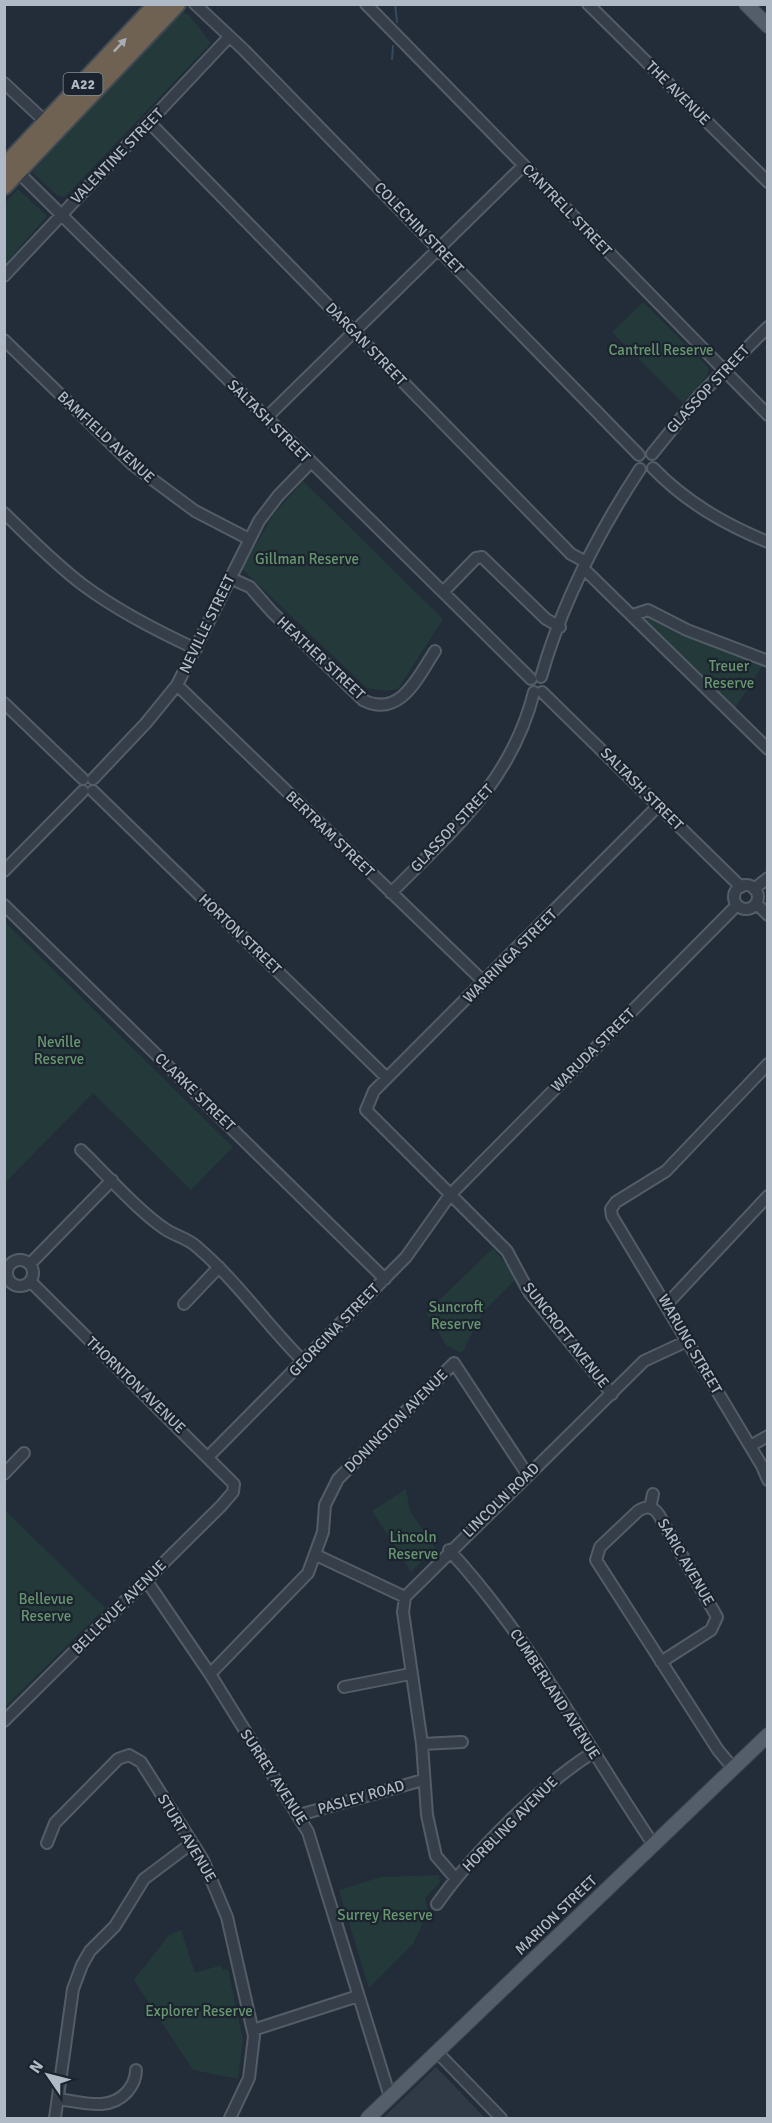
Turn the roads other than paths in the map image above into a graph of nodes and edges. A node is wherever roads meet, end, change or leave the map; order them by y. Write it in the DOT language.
graph roads {
  1 [pos="157,4"];
  2 [pos="177,4"];
  3 [pos="195,4"];
  4 [pos="366,4"];
  5 [pos="588,4"];
  6 [pos="746,4"];
  7 [pos="768,26"];
  8 [pos="229,37"];
  9 [pos="4,83"];
  10 [pos="149,122"];
  11 [pos="51,128"];
  12 [pos="523,166"];
  13 [pos="10,168"];
  14 [pos="768,182"];
  15 [pos="4,186"];
  16 [pos="61,214"];
  17 [pos="439,249"];
  18 [pos="4,276"];
  19 [pos="768,327"];
  20 [pos="354,332"];
  21 [pos="4,340"];
  22 [pos="724,371"];
  23 [pos="768,416"];
  24 [pos="266,418"];
  25 [pos="652,453"];
  26 [pos="639,455"];
  27 [pos="311,462"];
  28 [pos="653,468"];
  29 [pos="640,469"];
  30 [pos="4,513"];
  31 [pos="249,539"];
  32 [pos="768,542"];
  33 [pos="584,565"];
  34 [pos="230,578"];
  35 [pos="442,592"];
  36 [pos="633,615"];
  37 [pos="560,627"];
  38 [pos="196,649"];
  39 [pos="435,651"];
  40 [pos="768,661"];
  41 [pos="536,678"];
  42 [pos="177,685"];
  43 [pos="538,692"];
  44 [pos="4,703"];
  45 [pos="768,749"];
  46 [pos="88,785"];
  47 [pos="659,806"];
  48 [pos="4,871"];
  49 [pos="768,878"];
  50 [pos="741,886"];
  51 [pos="754,889"];
  52 [pos="391,893"];
  53 [pos="756,903"];
  54 [pos="4,905"];
  55 [pos="737,905"];
  56 [pos="768,915"];
  57 [pos="484,982"];
  58 [pos="768,1064"];
  59 [pos="387,1078"];
  60 [pos="81,1150"];
  61 [pos="112,1180"];
  62 [pos="450,1195"];
  63 [pos="768,1196"];
  64 [pos="8,1259"];
  65 [pos="30,1264"];
  66 [pos="219,1267"];
  67 [pos="385,1279"];
  68 [pos="30,1281"];
  69 [pos="8,1286"];
  70 [pos="184,1304"];
  71 [pos="667,1304"];
  72 [pos="687,1341"];
  73 [pos="303,1361"];
  74 [pos="612,1394"];
  75 [pos="768,1436"];
  76 [pos="750,1446"];
  77 [pos="24,1453"];
  78 [pos="209,1456"];
  79 [pos="4,1474"];
  80 [pos="527,1474"];
  81 [pos="768,1479"];
  82 [pos="232,1492"];
  83 [pos="653,1494"];
  84 [pos="650,1508"];
  85 [pos="449,1550"];
  86 [pos="316,1555"];
  87 [pos="146,1580"];
  88 [pos="405,1597"];
  89 [pos="661,1662"];
  90 [pos="210,1674"];
  91 [pos="410,1674"];
  92 [pos="344,1687"];
  93 [pos="4,1721"];
  94 [pos="768,1735"];
  95 [pos="462,1742"];
  96 [pos="422,1744"];
  97 [pos="592,1753"];
  98 [pos="733,1768"];
  99 [pos="423,1780"];
  100 [pos="299,1815"];
  101 [pos="47,1843"];
  102 [pos="192,1843"];
  103 [pos="653,1844"];
  104 [pos="455,1878"];
  105 [pos="437,1905"];
  106 [pos="358,1996"];
  107 [pos="253,2030"];
  108 [pos="437,2052"];
  109 [pos="136,2070"];
  110 [pos="390,2097"];
  111 [pos="58,2098"];
  112 [pos="55,2118"];
  113 [pos="230,2118"];
  114 [pos="368,2118"];
  115 [pos="501,2118"];
  11 -- 1 [label="highway, A22, one-way"];
  2 -- 11 [label="highway, A22"];
  3 -- 8 [label="street, COLECHIN STREET"];
  4 -- 12 [label="street, CANTRELL STREET"];
  5 -- 14 [label="street, THE AVENUE"];
  6 -- 7 [label="main road"];
  8 -- 10 [label="street, VALENTINE STREET"];
  8 -- 17 [label="street, COLECHIN STREET"];
  9 -- 11 [label="street"];
  10 -- 16 [label="street, VALENTINE STREET"];
  10 -- 20 [label="street, DARGAN STREET"];
  11 -- 13 [label="highway, A22"];
  12 -- 17 [label="street"];
  12 -- 22 [label="street, CANTRELL STREET"];
  13 -- 15 [label="highway, A22"];
  13 -- 16 [label="street, SALTASH STREET"];
  16 -- 18 [label="street, VALENTINE STREET"];
  16 -- 24 [label="street, SALTASH STREET"];
  17 -- 20 [label="street"];
  17 -- 26 [label="street, COLECHIN STREET"];
  19 -- 22 [label="street, GLASSOP STREET"];
  20 -- 24 [label="street"];
  20 -- 33 [label="street, DARGAN STREET"];
  21 -- 31 [label="street, BAMFIELD AVENUE"];
  22 -- 23 [label="street, CANTRELL STREET"];
  22 -- 25 [label="street, GLASSOP STREET"];
  24 -- 27 [label="street, SALTASH STREET"];
  25 -- 26 [label="street"];
  25 -- 28 [label="street"];
  26 -- 29 [label="street"];
  27 -- 31 [label="street, NEVILLE STREET"];
  27 -- 35 [label="street, SALTASH STREET"];
  28 -- 29 [label="street"];
  28 -- 32 [label="street"];
  29 -- 33 [label="street"];
  30 -- 38 [label="street"];
  31 -- 34 [label="street, NEVILLE STREET"];
  33 -- 36 [label="street, DARGAN STREET"];
  33 -- 37 [label="street"];
  34 -- 38 [label="street, NEVILLE STREET"];
  34 -- 39 [label="street, HEATHER STREET"];
  35 -- 37 [label="street"];
  35 -- 41 [label="street, SALTASH STREET"];
  36 -- 40 [label="street"];
  36 -- 45 [label="street, DARGAN STREET"];
  37 -- 41 [label="street"];
  38 -- 42 [label="street, NEVILLE STREET"];
  41 -- 43 [label="street"];
  42 -- 46 [label="street, NEVILLE STREET"];
  42 -- 52 [label="street, BERTRAM STREET"];
  43 -- 47 [label="street, SALTASH STREET"];
  43 -- 52 [label="street, GLASSOP STREET"];
  44 -- 46 [label="street, HORTON STREET"];
  46 -- 48 [label="street, NEVILLE STREET"];
  46 -- 59 [label="street, HORTON STREET"];
  47 -- 50 [label="street, SALTASH STREET"];
  47 -- 57 [label="street, WARRINGA STREET"];
  49 -- 51 [label="street"];
  50 -- 51 [label="street"];
  50 -- 55 [label="street"];
  51 -- 53 [label="street"];
  52 -- 57 [label="street, BERTRAM STREET"];
  53 -- 55 [label="street"];
  53 -- 56 [label="street"];
  54 -- 67 [label="street, CLARKE STREET"];
  55 -- 62 [label="street, WARUDA STREET"];
  57 -- 59 [label="street, WARRINGA STREET"];
  58 -- 71 [label="street, WARUNG STREET"];
  59 -- 62 [label="street, WARRINGA STREET"];
  60 -- 61 [label="street"];
  61 -- 65 [label="street"];
  61 -- 66 [label="street"];
  62 -- 67 [label="street, GEORGINA STREET"];
  62 -- 74 [label="street, SUNCROFT AVENUE"];
  63 -- 71 [label="street"];
  64 -- 65 [label="street"];
  64 -- 69 [label="street"];
  65 -- 68 [label="street"];
  66 -- 70 [label="street"];
  66 -- 73 [label="street"];
  67 -- 73 [label="street, GEORGINA STREET"];
  68 -- 69 [label="street"];
  68 -- 78 [label="street, THORNTON AVENUE"];
  71 -- 72 [label="street, WARUNG STREET"];
  72 -- 74 [label="street, LINCOLN ROAD"];
  72 -- 76 [label="street, WARUNG STREET"];
  73 -- 78 [label="street, GEORGINA STREET"];
  74 -- 80 [label="street, LINCOLN ROAD"];
  75 -- 76 [label="street"];
  76 -- 81 [label="street, WARUNG STREET"];
  77 -- 79 [label="street"];
  78 -- 82 [label="street, THORNTON AVENUE"];
  80 -- 85 [label="street, LINCOLN ROAD"];
  80 -- 86 [label="street, DONINGTON AVENUE"];
  82 -- 87 [label="street, BELLEVUE AVENUE"];
  83 -- 84 [label="street, SARIC AVENUE"];
  84 -- 89 [label="street, SARIC AVENUE"];
  84 -- 89 [label="street, SARIC AVENUE"];
  85 -- 88 [label="street, LINCOLN ROAD"];
  85 -- 97 [label="street, CUMBERLAND AVENUE"];
  86 -- 88 [label="street"];
  86 -- 90 [label="street, DONINGTON AVENUE"];
  87 -- 90 [label="street, SURREY AVENUE"];
  87 -- 93 [label="street, BELLEVUE AVENUE"];
  88 -- 91 [label="street"];
  89 -- 98 [label="street, SARIC AVENUE"];
  90 -- 100 [label="street, SURREY AVENUE"];
  91 -- 92 [label="street"];
  91 -- 96 [label="street"];
  94 -- 98 [label="main road, MARION STREET"];
  95 -- 96 [label="street"];
  96 -- 99 [label="street"];
  97 -- 103 [label="street, CUMBERLAND AVENUE"];
  97 -- 104 [label="street, HORBLING AVENUE"];
  98 -- 103 [label="main road, MARION STREET"];
  99 -- 100 [label="street, PASLEY ROAD"];
  99 -- 104 [label="street"];
  100 -- 106 [label="street, SURREY AVENUE"];
  101 -- 102 [label="street, STURT AVENUE"];
  102 -- 107 [label="street, STURT AVENUE"];
  102 -- 111 [label="street"];
  103 -- 108 [label="main road, MARION STREET"];
  104 -- 105 [label="street, HORBLING AVENUE"];
  106 -- 107 [label="street"];
  106 -- 110 [label="street, SURREY AVENUE"];
  107 -- 113 [label="street, STURT AVENUE"];
  108 -- 110 [label="main road, MARION STREET"];
  108 -- 115 [label="street"];
  109 -- 111 [label="street"];
  110 -- 114 [label="main road, MARION STREET"];
  111 -- 112 [label="street"];
}
